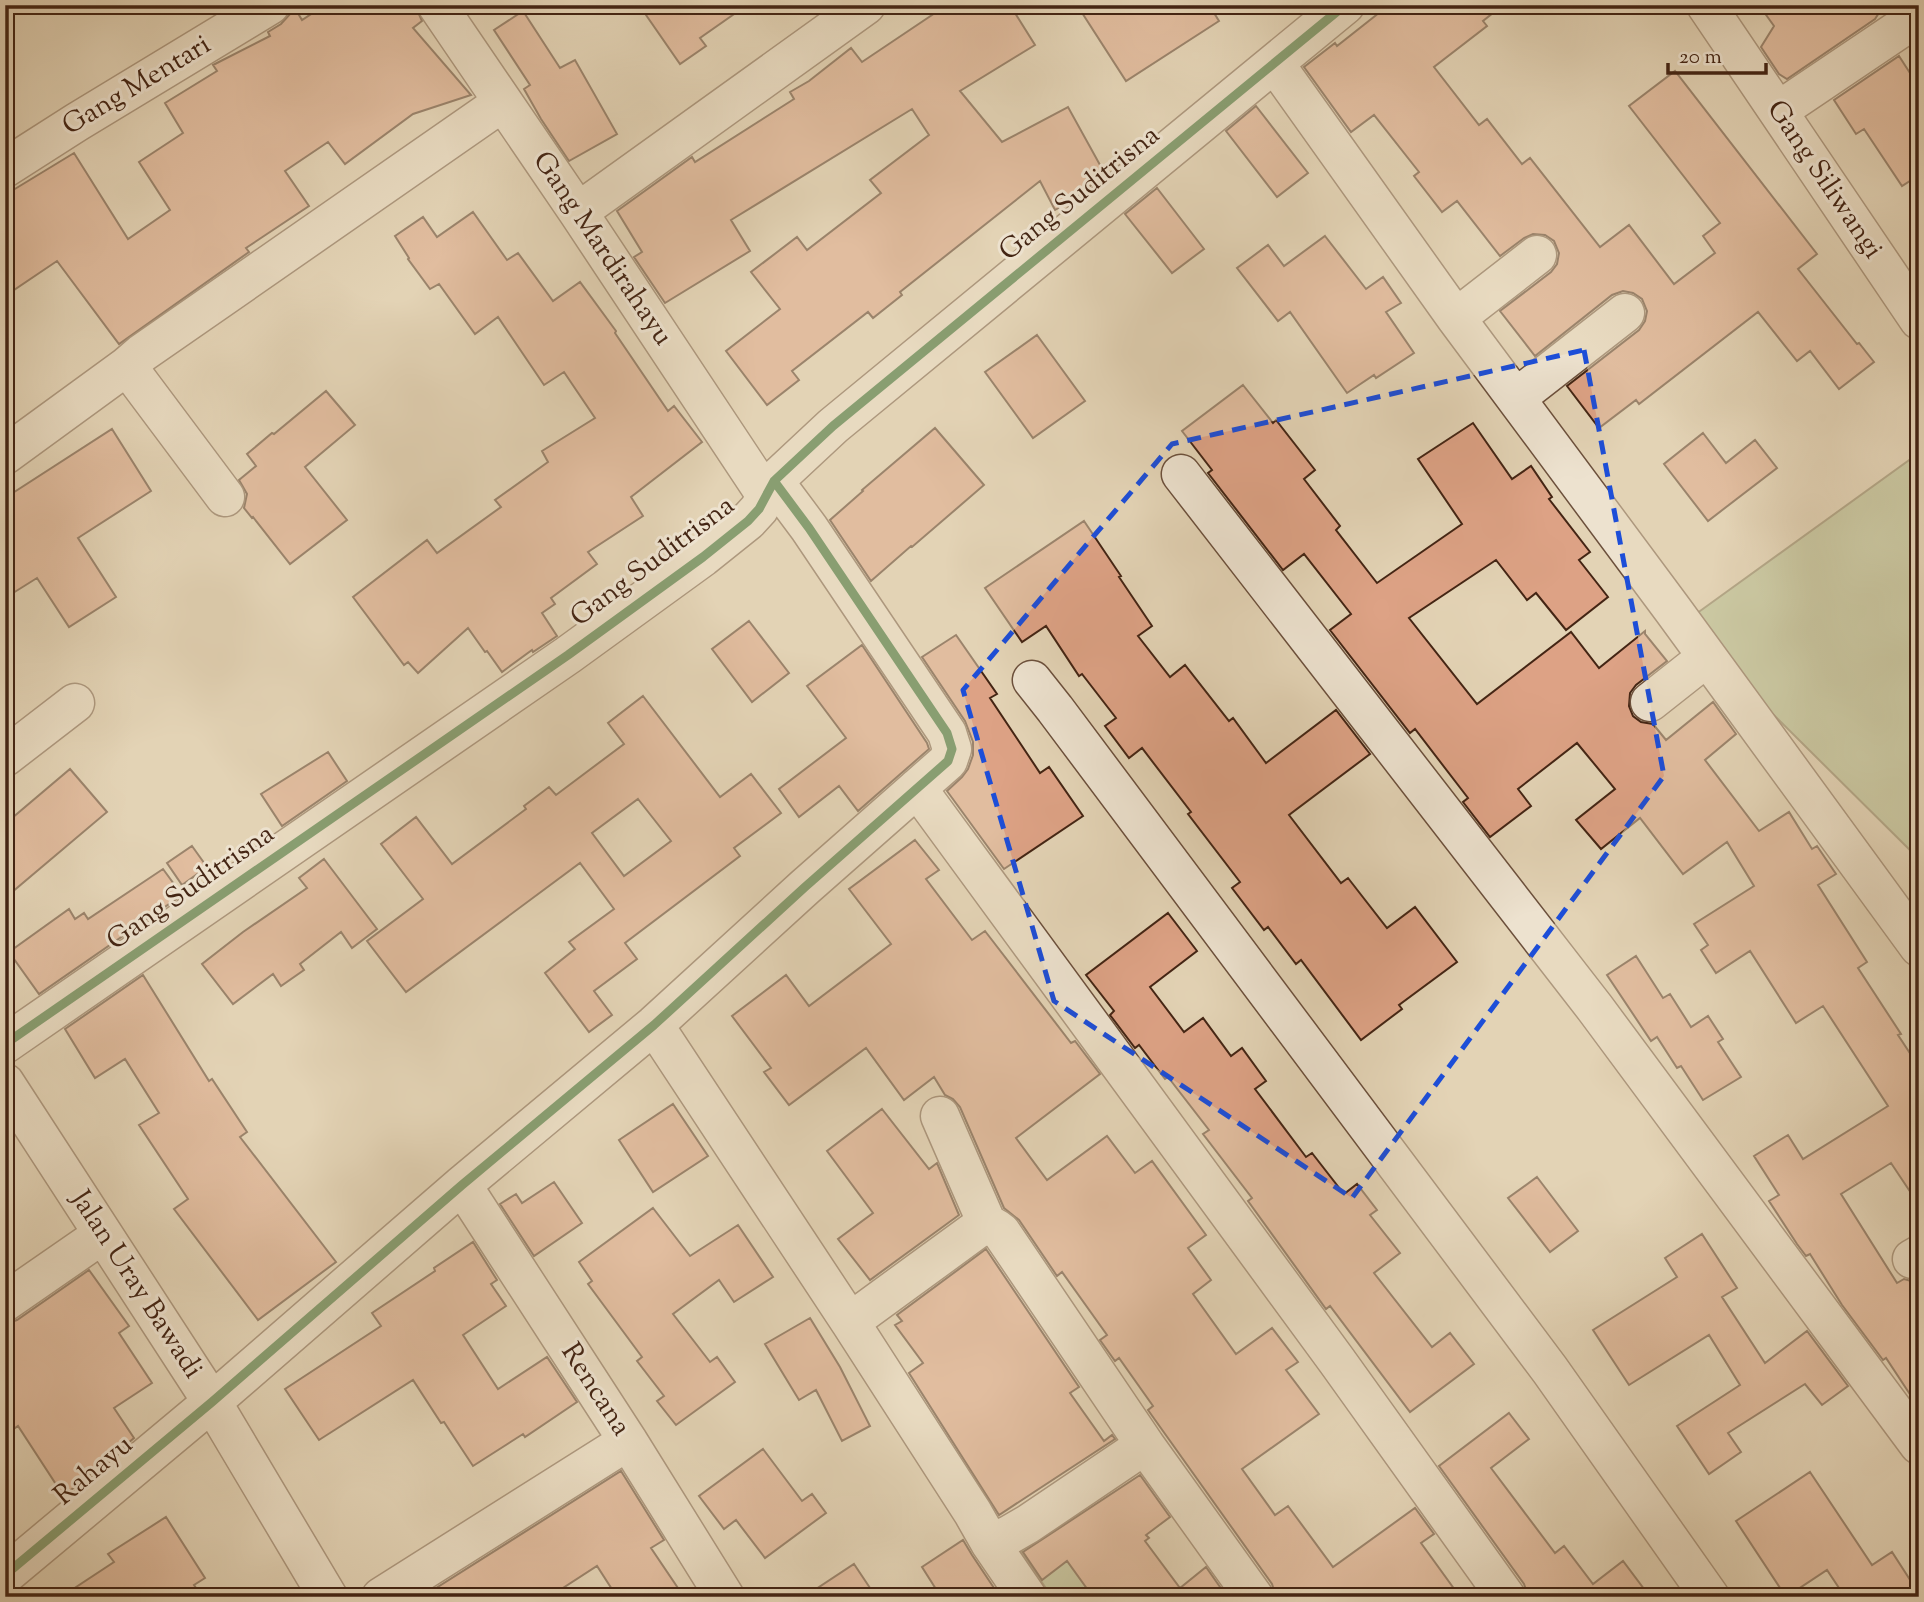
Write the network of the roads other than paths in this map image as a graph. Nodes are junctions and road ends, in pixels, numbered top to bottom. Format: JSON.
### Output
{"nodes":[{"id":1,"x":270,"y":5,"type":"edge"},
{"id":2,"x":437,"y":5,"type":"edge"},
{"id":3,"x":866,"y":5,"type":"edge"},
{"id":4,"x":1345,"y":5,"type":"edge"},
{"id":5,"x":1706,"y":5,"type":"edge"},
{"id":6,"x":1919,"y":16,"type":"edge"},
{"id":7,"x":1275,"y":64,"type":"junction"},
{"id":8,"x":503,"y":102,"type":"junction"},
{"id":9,"x":1778,"y":111,"type":"junction"},
{"id":10,"x":5,"y":168,"type":"edge"},
{"id":11,"x":578,"y":212,"type":"junction"},
{"id":12,"x":1537,"y":255,"type":"dead end"},
{"id":13,"x":1625,"y":313,"type":"dead end"},
{"id":14,"x":1455,"y":318,"type":"junction"},
{"id":15,"x":1919,"y":320,"type":"edge"},
{"id":16,"x":127,"y":366,"type":"junction"},
{"id":17,"x":1516,"y":398,"type":"junction"},
{"id":18,"x":5,"y":455,"type":"edge"},
{"id":19,"x":1181,"y":474,"type":"dead end"},
{"id":20,"x":769,"y":488,"type":"junction"},
{"id":21,"x":225,"y":497,"type":"dead end"},
{"id":22,"x":1707,"y":657,"type":"junction"},
{"id":23,"x":1031,"y":680,"type":"dead end"},
{"id":24,"x":1650,"y":702,"type":"dead end"},
{"id":25,"x":75,"y":704,"type":"dead end"},
{"id":26,"x":5,"y":757,"type":"edge"},
{"id":27,"x":917,"y":788,"type":"junction"},
{"id":28,"x":1919,"y":947,"type":"edge"},
{"id":29,"x":654,"y":1026,"type":"junction"},
{"id":30,"x":5,"y":1044,"type":"edge"},
{"id":31,"x":5,"y":1083,"type":"edge"},
{"id":32,"x":940,"y":1116,"type":"dead end"},
{"id":33,"x":462,"y":1185,"type":"junction"},
{"id":34,"x":988,"y":1226,"type":"junction"},
{"id":35,"x":103,"y":1234,"type":"junction"},
{"id":36,"x":5,"y":1302,"type":"edge"},
{"id":37,"x":850,"y":1322,"type":"junction"},
{"id":38,"x":212,"y":1402,"type":"junction"},
{"id":39,"x":628,"y":1441,"type":"junction"},
{"id":40,"x":1145,"y":1445,"type":"junction"},
{"id":41,"x":1919,"y":1446,"type":"edge"},
{"id":42,"x":990,"y":1543,"type":"junction"},
{"id":43,"x":5,"y":1575,"type":"edge"},
{"id":44,"x":328,"y":1597,"type":"edge"},
{"id":45,"x":381,"y":1597,"type":"edge"},
{"id":46,"x":725,"y":1597,"type":"edge"},
{"id":47,"x":1027,"y":1597,"type":"edge"},
{"id":48,"x":1254,"y":1597,"type":"edge"},
{"id":49,"x":1506,"y":1597,"type":"edge"},
{"id":50,"x":1710,"y":1597,"type":"edge"}],
"edges":[{"from":1,"to":10,"type":"street","name":"Gang Mentari"},
{"from":2,"to":8,"type":"street","name":"Gang Mardirahayu"},
{"from":3,"to":11,"type":"street"},
{"from":4,"to":7,"type":"street","name":"Gang Suditrisna"},
{"from":5,"to":9,"type":"street","name":"Gang Siliwangi"},
{"from":6,"to":9,"type":"street"},
{"from":7,"to":14,"type":"street"},
{"from":7,"to":20,"type":"street","name":"Gang Suditrisna"},
{"from":8,"to":11,"type":"street","name":"Gang Mardirahayu"},
{"from":8,"to":16,"type":"street"},
{"from":9,"to":15,"type":"street","name":"Gang Siliwangi"},
{"from":11,"to":20,"type":"street","name":"Gang Mardirahayu"},
{"from":12,"to":14,"type":"street"},
{"from":13,"to":17,"type":"street"},
{"from":14,"to":17,"type":"street"},
{"from":16,"to":18,"type":"street"},
{"from":16,"to":21,"type":"street"},
{"from":17,"to":22,"type":"street"},
{"from":19,"to":41,"type":"street"},
{"from":20,"to":27,"type":"street","name":"Gang Mardirahayu"},
{"from":20,"to":30,"type":"street","name":"Gang Suditrisna"},
{"from":22,"to":24,"type":"street"},
{"from":22,"to":28,"type":"street"},
{"from":23,"to":50,"type":"street"},
{"from":25,"to":26,"type":"street"},
{"from":27,"to":29,"type":"street","name":"Gang Mardirahayu"},
{"from":27,"to":49,"type":"street"},
{"from":29,"to":33,"type":"street","name":"Rahayu"},
{"from":29,"to":37,"type":"street"},
{"from":31,"to":35,"type":"street","name":"Jalan Uray Bawadi"},
{"from":32,"to":34,"type":"street"},
{"from":33,"to":38,"type":"street","name":"Rahayu"},
{"from":33,"to":39,"type":"street","name":"Rencana"},
{"from":34,"to":37,"type":"street"},
{"from":34,"to":40,"type":"street"},
{"from":35,"to":36,"type":"street"},
{"from":35,"to":38,"type":"street","name":"Jalan Uray Bawadi"},
{"from":37,"to":42,"type":"street"},
{"from":38,"to":43,"type":"street","name":"Rahayu"},
{"from":38,"to":44,"type":"street","name":"Jalan Uray Bawadi"},
{"from":39,"to":45,"type":"street"},
{"from":39,"to":46,"type":"street","name":"Rencana"},
{"from":40,"to":42,"type":"street"},
{"from":40,"to":48,"type":"street"},
{"from":42,"to":47,"type":"street"}]}
